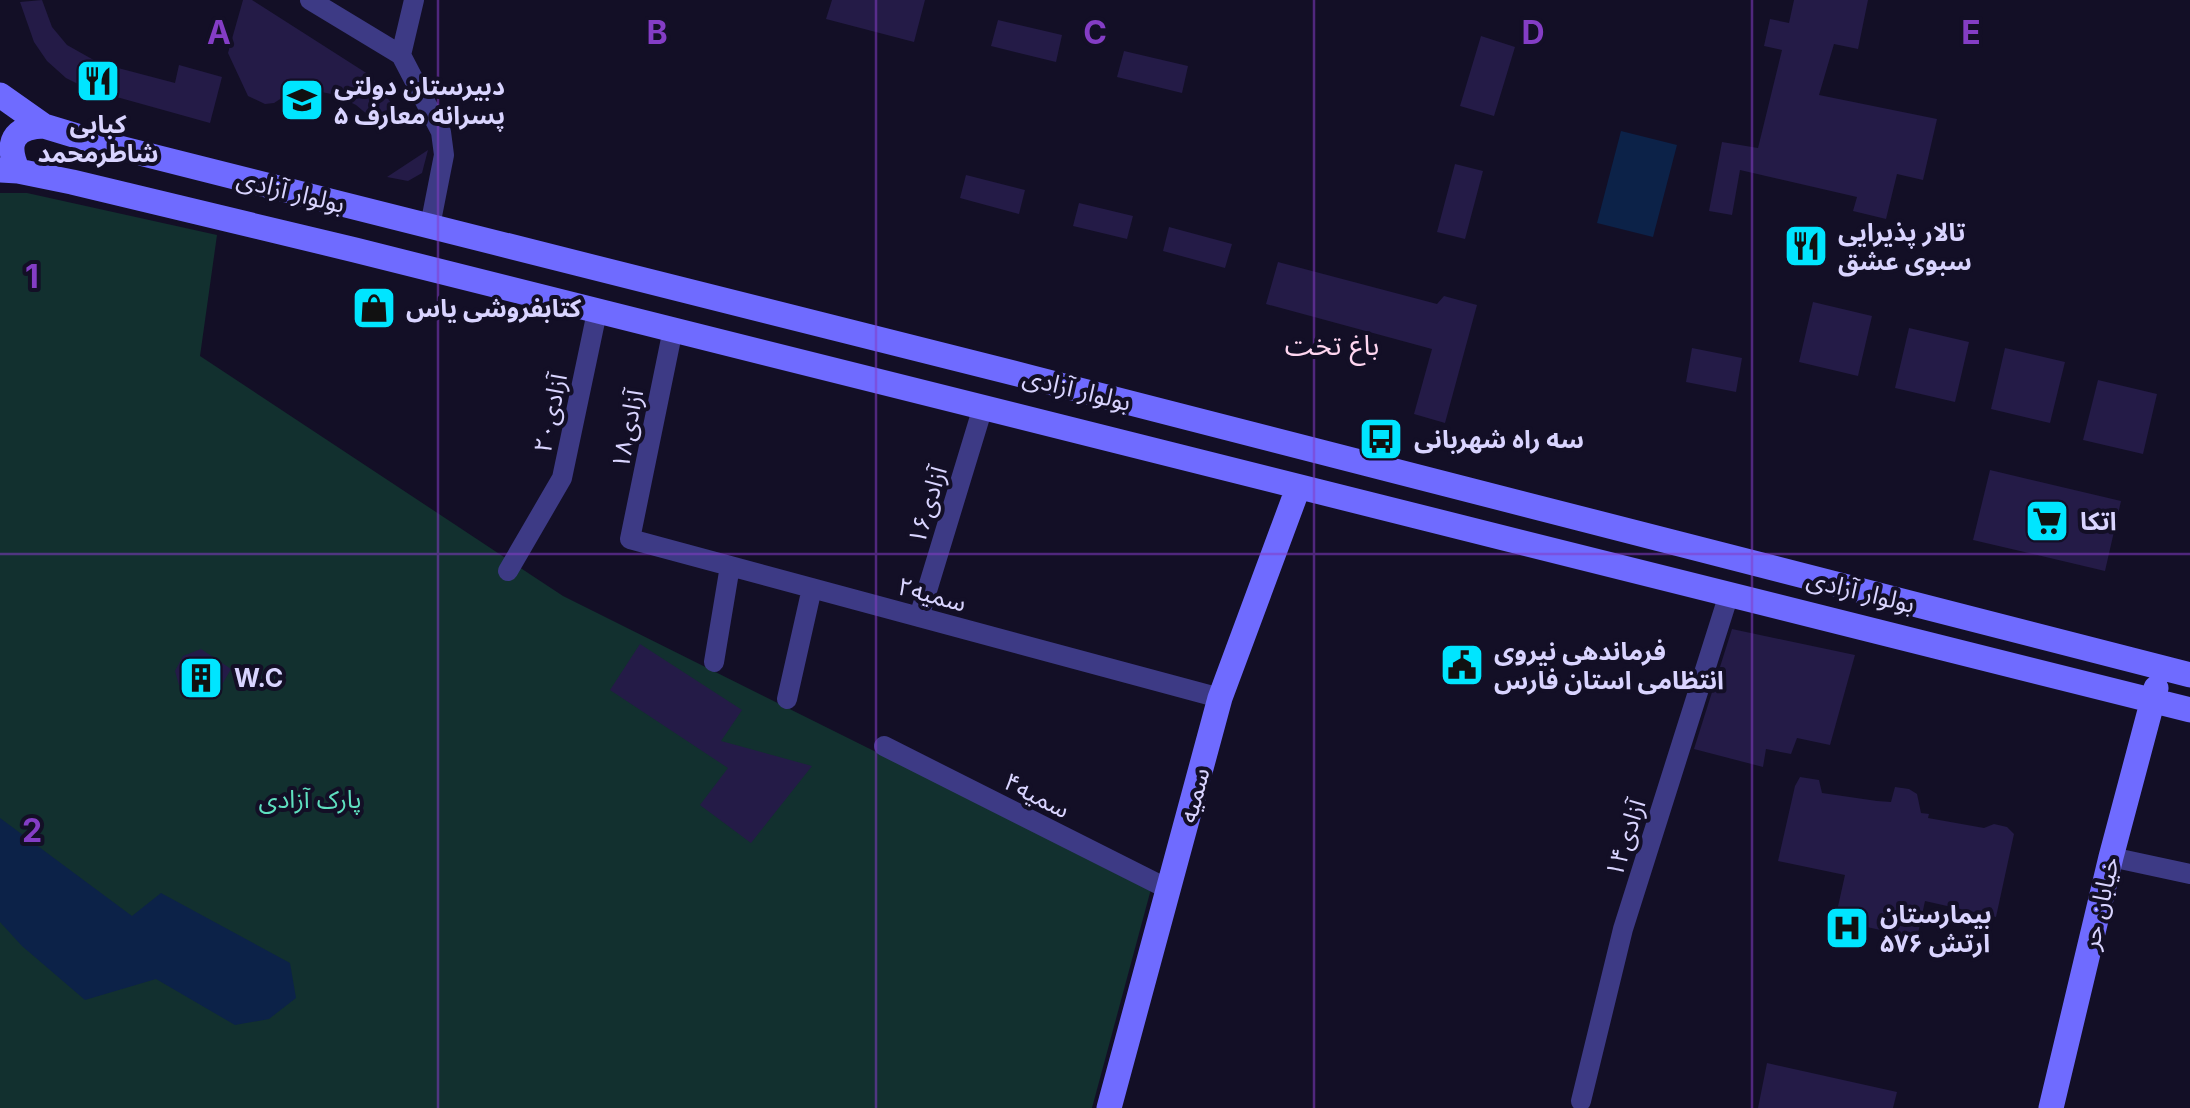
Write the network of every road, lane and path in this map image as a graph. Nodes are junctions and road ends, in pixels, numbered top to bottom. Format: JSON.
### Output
{"nodes":[{"id":1,"x":310,"y":0,"type":"edge"},
{"id":2,"x":414,"y":0,"type":"edge"},
{"id":3,"x":401,"y":56,"type":"junction"},
{"id":4,"x":0,"y":94,"type":"edge"},
{"id":5,"x":44,"y":126,"type":"junction"},
{"id":6,"x":9,"y":170,"type":"edge"},
{"id":7,"x":430,"y":226,"type":"junction"},
{"id":8,"x":597,"y":312,"type":"junction"},
{"id":9,"x":673,"y":329,"type":"junction"},
{"id":10,"x":1033,"y":378,"type":"junction"},
{"id":11,"x":983,"y":407,"type":"junction"},
{"id":12,"x":1021,"y":417,"type":"junction"},
{"id":13,"x":1298,"y":488,"type":"junction"},
{"id":14,"x":630,"y":540,"type":"joint"},
{"id":15,"x":730,"y":566,"type":"junction"},
{"id":16,"x":508,"y":571,"type":"dead end"},
{"id":17,"x":812,"y":588,"type":"junction"},
{"id":18,"x":1729,"y":594,"type":"junction"},
{"id":19,"x":919,"y":617,"type":"junction"},
{"id":20,"x":714,"y":662,"type":"dead end"},
{"id":21,"x":2161,"y":668,"type":"junction"},
{"id":22,"x":2190,"y":675,"type":"edge"},
{"id":23,"x":1220,"y":698,"type":"junction"},
{"id":24,"x":787,"y":699,"type":"dead end"},
{"id":25,"x":2153,"y":700,"type":"junction"},
{"id":26,"x":2190,"y":710,"type":"edge"},
{"id":27,"x":884,"y":746,"type":"dead end"},
{"id":28,"x":2111,"y":857,"type":"junction"},
{"id":29,"x":2190,"y":874,"type":"edge"},
{"id":30,"x":1168,"y":888,"type":"junction"},
{"id":31,"x":1580,"y":1102,"type":"dead end"},
{"id":32,"x":1109,"y":1108,"type":"edge"},
{"id":33,"x":2052,"y":1108,"type":"edge"}],
"edges":[{"from":1,"to":3,"type":"street"},
{"from":2,"to":3,"type":"street"},
{"from":3,"to":7,"type":"street"},
{"from":4,"to":5,"type":"main road","name":"بولوار آزادی"},
{"from":5,"to":6,"type":"main road"},
{"from":5,"to":7,"type":"main road","name":"بولوار آزادی"},
{"from":6,"to":8,"type":"main road","name":"بولوار آزادی"},
{"from":7,"to":10,"type":"main road","name":"بولوار آزادی"},
{"from":8,"to":9,"type":"main road","name":"بولوار آزادی"},
{"from":8,"to":16,"type":"street","name":"آزادی۲۰"},
{"from":9,"to":11,"type":"main road","name":"بولوار آزادی"},
{"from":9,"to":14,"type":"street","name":"آزادی۱۸"},
{"from":10,"to":12,"type":"main road"},
{"from":10,"to":21,"type":"main road","name":"بولوار آزادی"},
{"from":11,"to":12,"type":"main road","name":"بولوار آزادی"},
{"from":11,"to":19,"type":"street","name":"آزادی۱۶"},
{"from":12,"to":13,"type":"main road","name":"بولوار آزادی"},
{"from":13,"to":18,"type":"main road","name":"بولوار آزادی"},
{"from":13,"to":23,"type":"main road","name":"سمیه"},
{"from":14,"to":15,"type":"street","name":"۲سمیه"},
{"from":15,"to":17,"type":"street","name":"۲سمیه"},
{"from":15,"to":20,"type":"street"},
{"from":17,"to":19,"type":"street","name":"۲سمیه"},
{"from":17,"to":24,"type":"street"},
{"from":18,"to":25,"type":"main road","name":"بولوار آزادی"},
{"from":18,"to":31,"type":"street","name":"آزادی۱۴"},
{"from":19,"to":23,"type":"street","name":"۲سمیه"},
{"from":21,"to":22,"type":"main road","name":"بولوار آزادی"},
{"from":21,"to":25,"type":"main road","name":"خیابان حر"},
{"from":23,"to":30,"type":"main road","name":"سمیه"},
{"from":25,"to":26,"type":"main road","name":"بولوار آزادی"},
{"from":25,"to":28,"type":"main road","name":"خیابان حر"},
{"from":27,"to":30,"type":"street","name":"سمیه۴"},
{"from":28,"to":29,"type":"street"},
{"from":28,"to":33,"type":"main road","name":"خیابان حر"},
{"from":30,"to":32,"type":"main road","name":"سمیه"}]}
